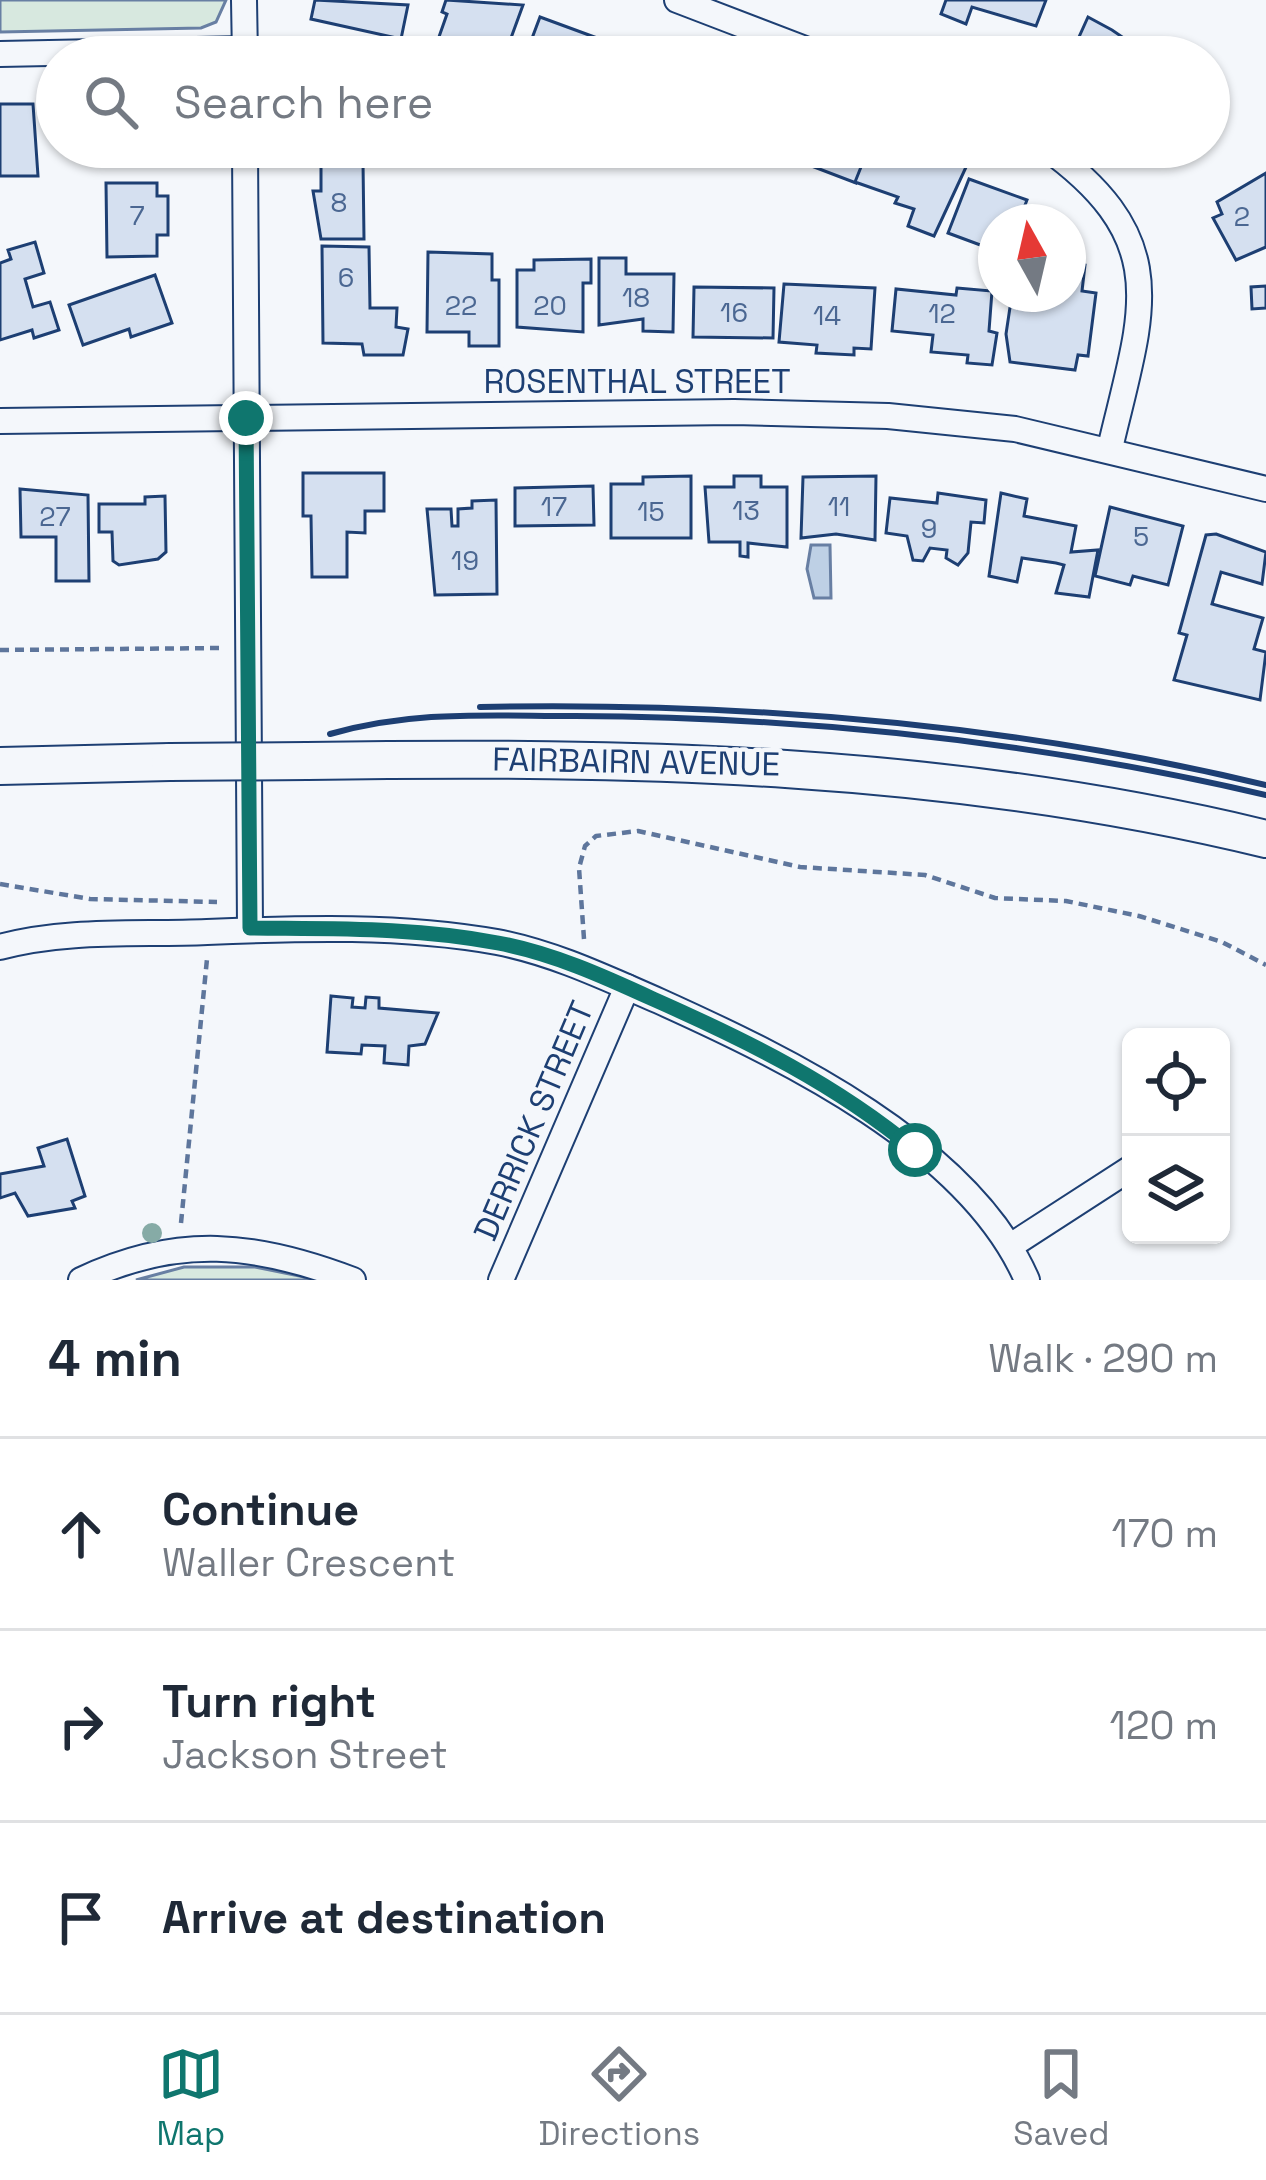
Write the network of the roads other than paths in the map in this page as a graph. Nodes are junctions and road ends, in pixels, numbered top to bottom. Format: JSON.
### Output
{"nodes":[{"id":1,"x":244,"y":0,"type":"edge"},
{"id":2,"x":676,"y":0,"type":"edge"},
{"id":3,"x":244,"y":36,"type":"edge"},
{"id":4,"x":771,"y":36,"type":"edge"},
{"id":5,"x":0,"y":54,"type":"edge"},
{"id":6,"x":36,"y":54,"type":"edge"},
{"id":7,"x":245,"y":168,"type":"edge"},
{"id":8,"x":1075,"y":168,"type":"edge"},
{"id":9,"x":246,"y":418,"type":"junction"},
{"id":10,"x":0,"y":421,"type":"edge"},
{"id":11,"x":1110,"y":448,"type":"junction"},
{"id":12,"x":1266,"y":489,"type":"edge"},
{"id":13,"x":0,"y":766,"type":"edge"},
{"id":14,"x":1266,"y":839,"type":"edge"},
{"id":15,"x":250,"y":928,"type":"junction"},
{"id":16,"x":0,"y":947,"type":"edge"},
{"id":17,"x":627,"y":987,"type":"junction"},
{"id":18,"x":1122,"y":1174,"type":"edge"},
{"id":19,"x":1012,"y":1245,"type":"junction"},
{"id":20,"x":82,"y":1280,"type":"edge"},
{"id":21,"x":353,"y":1280,"type":"edge"},
{"id":22,"x":500,"y":1280,"type":"edge"},
{"id":23,"x":1027,"y":1280,"type":"edge"}],
"edges":[{"from":1,"to":3,"type":"street"},
{"from":2,"to":4,"type":"street"},
{"from":5,"to":6,"type":"street"},
{"from":7,"to":9,"type":"street"},
{"from":8,"to":11,"type":"street"},
{"from":9,"to":10,"type":"street","name":"ROSENTHAL STREET"},
{"from":9,"to":11,"type":"street","name":"ROSENTHAL STREET"},
{"from":9,"to":15,"type":"street"},
{"from":11,"to":12,"type":"street","name":"ROSENTHAL STREET"},
{"from":13,"to":14,"type":"main road","name":"FAIRBAIRN AVENUE","bridge":true},
{"from":15,"to":16,"type":"street"},
{"from":15,"to":17,"type":"street"},
{"from":17,"to":19,"type":"street"},
{"from":17,"to":22,"type":"street","name":"DERRICK STREET"},
{"from":18,"to":19,"type":"street"},
{"from":19,"to":23,"type":"street"},
{"from":20,"to":21,"type":"street"}]}
